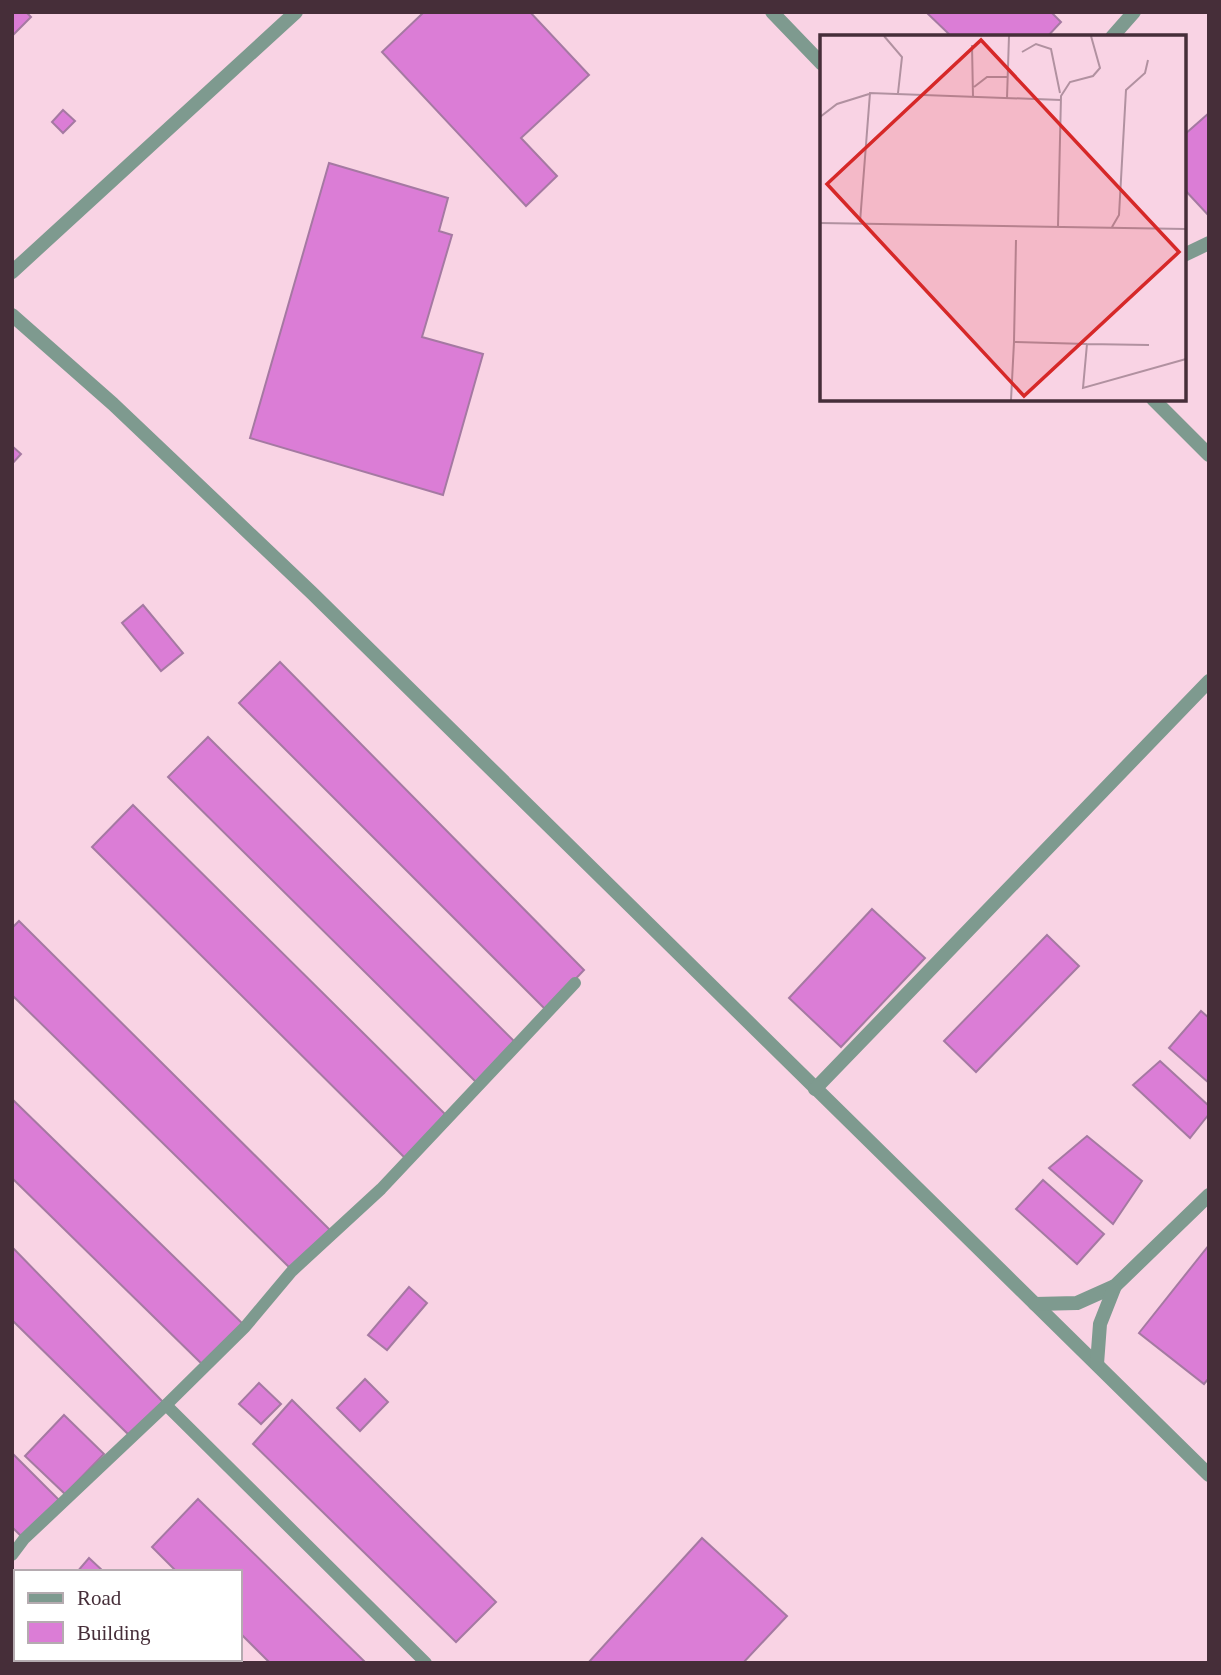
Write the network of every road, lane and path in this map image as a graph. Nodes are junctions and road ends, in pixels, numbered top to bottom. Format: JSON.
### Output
{"nodes":[{"id":1,"x":296,"y":12,"type":"edge"},
{"id":2,"x":772,"y":12,"type":"edge"},
{"id":3,"x":1133,"y":12,"type":"edge"},
{"id":4,"x":1114,"y":35,"type":"edge"},
{"id":5,"x":820,"y":62,"type":"edge"},
{"id":6,"x":1209,"y":243,"type":"edge"},
{"id":7,"x":1186,"y":254,"type":"edge"},
{"id":8,"x":12,"y":272,"type":"edge"},
{"id":9,"x":12,"y":315,"type":"edge"},
{"id":10,"x":1155,"y":401,"type":"edge"},
{"id":11,"x":1209,"y":454,"type":"edge"},
{"id":12,"x":1209,"y":681,"type":"edge"},
{"id":13,"x":575,"y":983,"type":"dead end"},
{"id":14,"x":815,"y":1089,"type":"junction"},
{"id":15,"x":1209,"y":1195,"type":"edge"},
{"id":16,"x":1115,"y":1286,"type":"junction"},
{"id":17,"x":1035,"y":1304,"type":"junction"},
{"id":18,"x":1097,"y":1364,"type":"junction"},
{"id":19,"x":166,"y":1405,"type":"junction"},
{"id":20,"x":1209,"y":1475,"type":"edge"},
{"id":21,"x":12,"y":1555,"type":"edge"},
{"id":22,"x":426,"y":1663,"type":"edge"}],
"edges":[{"from":1,"to":8,"type":"street"},
{"from":2,"to":5,"type":"street"},
{"from":3,"to":4,"type":"street"},
{"from":6,"to":7,"type":"street"},
{"from":9,"to":14,"type":"street"},
{"from":10,"to":11,"type":"street"},
{"from":12,"to":14,"type":"street"},
{"from":13,"to":19,"type":"lane"},
{"from":14,"to":17,"type":"street"},
{"from":15,"to":16,"type":"street"},
{"from":16,"to":17,"type":"street"},
{"from":16,"to":18,"type":"street"},
{"from":17,"to":18,"type":"street"},
{"from":18,"to":20,"type":"street"},
{"from":19,"to":21,"type":"lane"},
{"from":19,"to":22,"type":"lane"}]}
